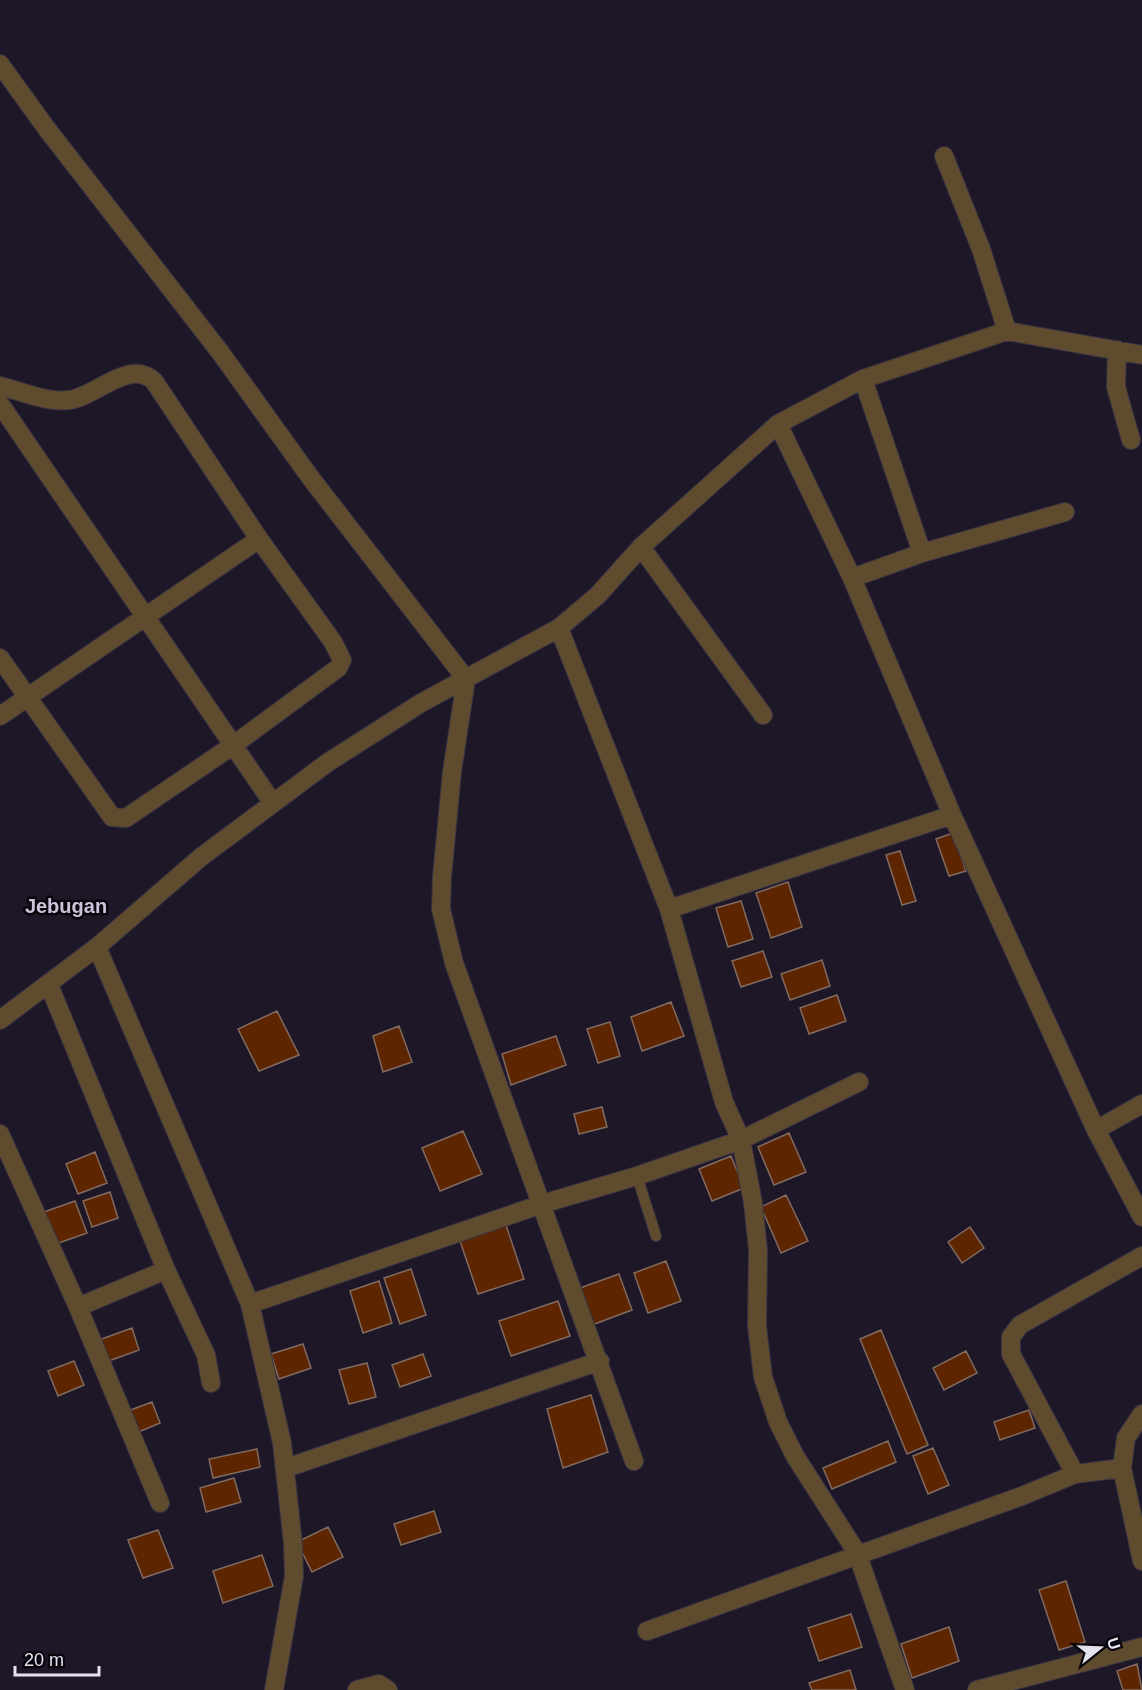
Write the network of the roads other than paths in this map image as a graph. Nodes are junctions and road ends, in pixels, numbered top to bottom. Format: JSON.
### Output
{"nodes":[{"id":1,"x":0,"y":64,"type":"edge"},
{"id":2,"x":944,"y":156,"type":"dead end"},
{"id":3,"x":1007,"y":331,"type":"junction"},
{"id":4,"x":1117,"y":350,"type":"junction"},
{"id":5,"x":1142,"y":355,"type":"edge"},
{"id":6,"x":863,"y":379,"type":"junction"},
{"id":7,"x":0,"y":386,"type":"edge"},
{"id":8,"x":0,"y":404,"type":"edge"},
{"id":9,"x":778,"y":424,"type":"junction"},
{"id":10,"x":1131,"y":440,"type":"dead end"},
{"id":11,"x":1065,"y":512,"type":"dead end"},
{"id":12,"x":259,"y":539,"type":"junction"},
{"id":13,"x":641,"y":546,"type":"junction"},
{"id":14,"x":922,"y":552,"type":"junction"},
{"id":15,"x":852,"y":578,"type":"junction"},
{"id":16,"x":145,"y":618,"type":"junction"},
{"id":17,"x":559,"y":628,"type":"junction"},
{"id":18,"x":0,"y":658,"type":"edge"},
{"id":19,"x":466,"y":678,"type":"junction"},
{"id":20,"x":26,"y":697,"type":"junction"},
{"id":21,"x":763,"y":715,"type":"dead end"},
{"id":22,"x":0,"y":716,"type":"edge"},
{"id":23,"x":232,"y":746,"type":"junction"},
{"id":24,"x":272,"y":802,"type":"junction"},
{"id":25,"x":952,"y":815,"type":"junction"},
{"id":26,"x":669,"y":909,"type":"junction"},
{"id":27,"x":97,"y":947,"type":"junction"},
{"id":28,"x":49,"y":985,"type":"junction"},
{"id":29,"x":0,"y":1020,"type":"edge"},
{"id":30,"x":859,"y":1082,"type":"dead end"},
{"id":31,"x":1142,"y":1104,"type":"edge"},
{"id":32,"x":1096,"y":1130,"type":"junction"},
{"id":33,"x":0,"y":1134,"type":"edge"},
{"id":34,"x":741,"y":1140,"type":"junction"},
{"id":35,"x":637,"y":1176,"type":"junction"},
{"id":36,"x":542,"y":1204,"type":"junction"},
{"id":37,"x":1142,"y":1217,"type":"edge"},
{"id":38,"x":656,"y":1236,"type":"dead end"},
{"id":39,"x":1142,"y":1256,"type":"edge"},
{"id":40,"x":166,"y":1270,"type":"junction"},
{"id":41,"x":250,"y":1304,"type":"junction"},
{"id":42,"x":78,"y":1307,"type":"junction"},
{"id":43,"x":600,"y":1361,"type":"junction"},
{"id":44,"x":211,"y":1383,"type":"dead end"},
{"id":45,"x":1142,"y":1414,"type":"edge"},
{"id":46,"x":634,"y":1461,"type":"dead end"},
{"id":47,"x":286,"y":1467,"type":"junction"},
{"id":48,"x":1122,"y":1468,"type":"junction"},
{"id":49,"x":1075,"y":1474,"type":"junction"},
{"id":50,"x":160,"y":1503,"type":"dead end"},
{"id":51,"x":857,"y":1553,"type":"junction"},
{"id":52,"x":1142,"y":1561,"type":"edge"},
{"id":53,"x":647,"y":1631,"type":"dead end"},
{"id":54,"x":1142,"y":1647,"type":"edge"},
{"id":55,"x":1014,"y":1685,"type":"edge"},
{"id":56,"x":274,"y":1690,"type":"edge"},
{"id":57,"x":357,"y":1690,"type":"edge"},
{"id":58,"x":388,"y":1690,"type":"edge"},
{"id":59,"x":905,"y":1690,"type":"edge"},
{"id":60,"x":977,"y":1690,"type":"edge"}],
"edges":[{"from":1,"to":19,"type":"street"},
{"from":2,"to":3,"type":"street"},
{"from":3,"to":4,"type":"street"},
{"from":3,"to":6,"type":"street"},
{"from":4,"to":5,"type":"street"},
{"from":4,"to":10,"type":"street"},
{"from":6,"to":9,"type":"street"},
{"from":6,"to":14,"type":"street"},
{"from":7,"to":12,"type":"street"},
{"from":8,"to":16,"type":"street"},
{"from":9,"to":13,"type":"street"},
{"from":9,"to":15,"type":"street"},
{"from":11,"to":14,"type":"street"},
{"from":12,"to":16,"type":"street"},
{"from":12,"to":23,"type":"street"},
{"from":13,"to":17,"type":"street"},
{"from":13,"to":21,"type":"street"},
{"from":14,"to":15,"type":"street"},
{"from":15,"to":25,"type":"street"},
{"from":16,"to":20,"type":"street"},
{"from":16,"to":23,"type":"street"},
{"from":17,"to":19,"type":"street"},
{"from":17,"to":26,"type":"street"},
{"from":18,"to":20,"type":"street"},
{"from":19,"to":24,"type":"street"},
{"from":19,"to":36,"type":"street"},
{"from":20,"to":22,"type":"street"},
{"from":20,"to":23,"type":"street"},
{"from":23,"to":24,"type":"street"},
{"from":24,"to":27,"type":"street"},
{"from":25,"to":26,"type":"street"},
{"from":25,"to":32,"type":"street"},
{"from":26,"to":34,"type":"street"},
{"from":27,"to":28,"type":"street"},
{"from":27,"to":41,"type":"street"},
{"from":28,"to":29,"type":"street"},
{"from":28,"to":40,"type":"street"},
{"from":30,"to":34,"type":"street"},
{"from":31,"to":32,"type":"street"},
{"from":32,"to":37,"type":"street"},
{"from":33,"to":42,"type":"street"},
{"from":34,"to":35,"type":"street"},
{"from":34,"to":51,"type":"street"},
{"from":35,"to":36,"type":"street"},
{"from":35,"to":38,"type":"lane"},
{"from":36,"to":41,"type":"street"},
{"from":36,"to":43,"type":"street"},
{"from":39,"to":49,"type":"street"},
{"from":40,"to":42,"type":"street"},
{"from":40,"to":44,"type":"street"},
{"from":41,"to":47,"type":"street"},
{"from":42,"to":50,"type":"street"},
{"from":43,"to":46,"type":"street"},
{"from":43,"to":47,"type":"street"},
{"from":45,"to":48,"type":"street"},
{"from":47,"to":56,"type":"street"},
{"from":48,"to":49,"type":"street"},
{"from":48,"to":52,"type":"street"},
{"from":49,"to":51,"type":"street"},
{"from":51,"to":53,"type":"street"},
{"from":51,"to":59,"type":"street"},
{"from":54,"to":55,"type":"street"},
{"from":55,"to":60,"type":"street"},
{"from":57,"to":58,"type":"street"}]}
